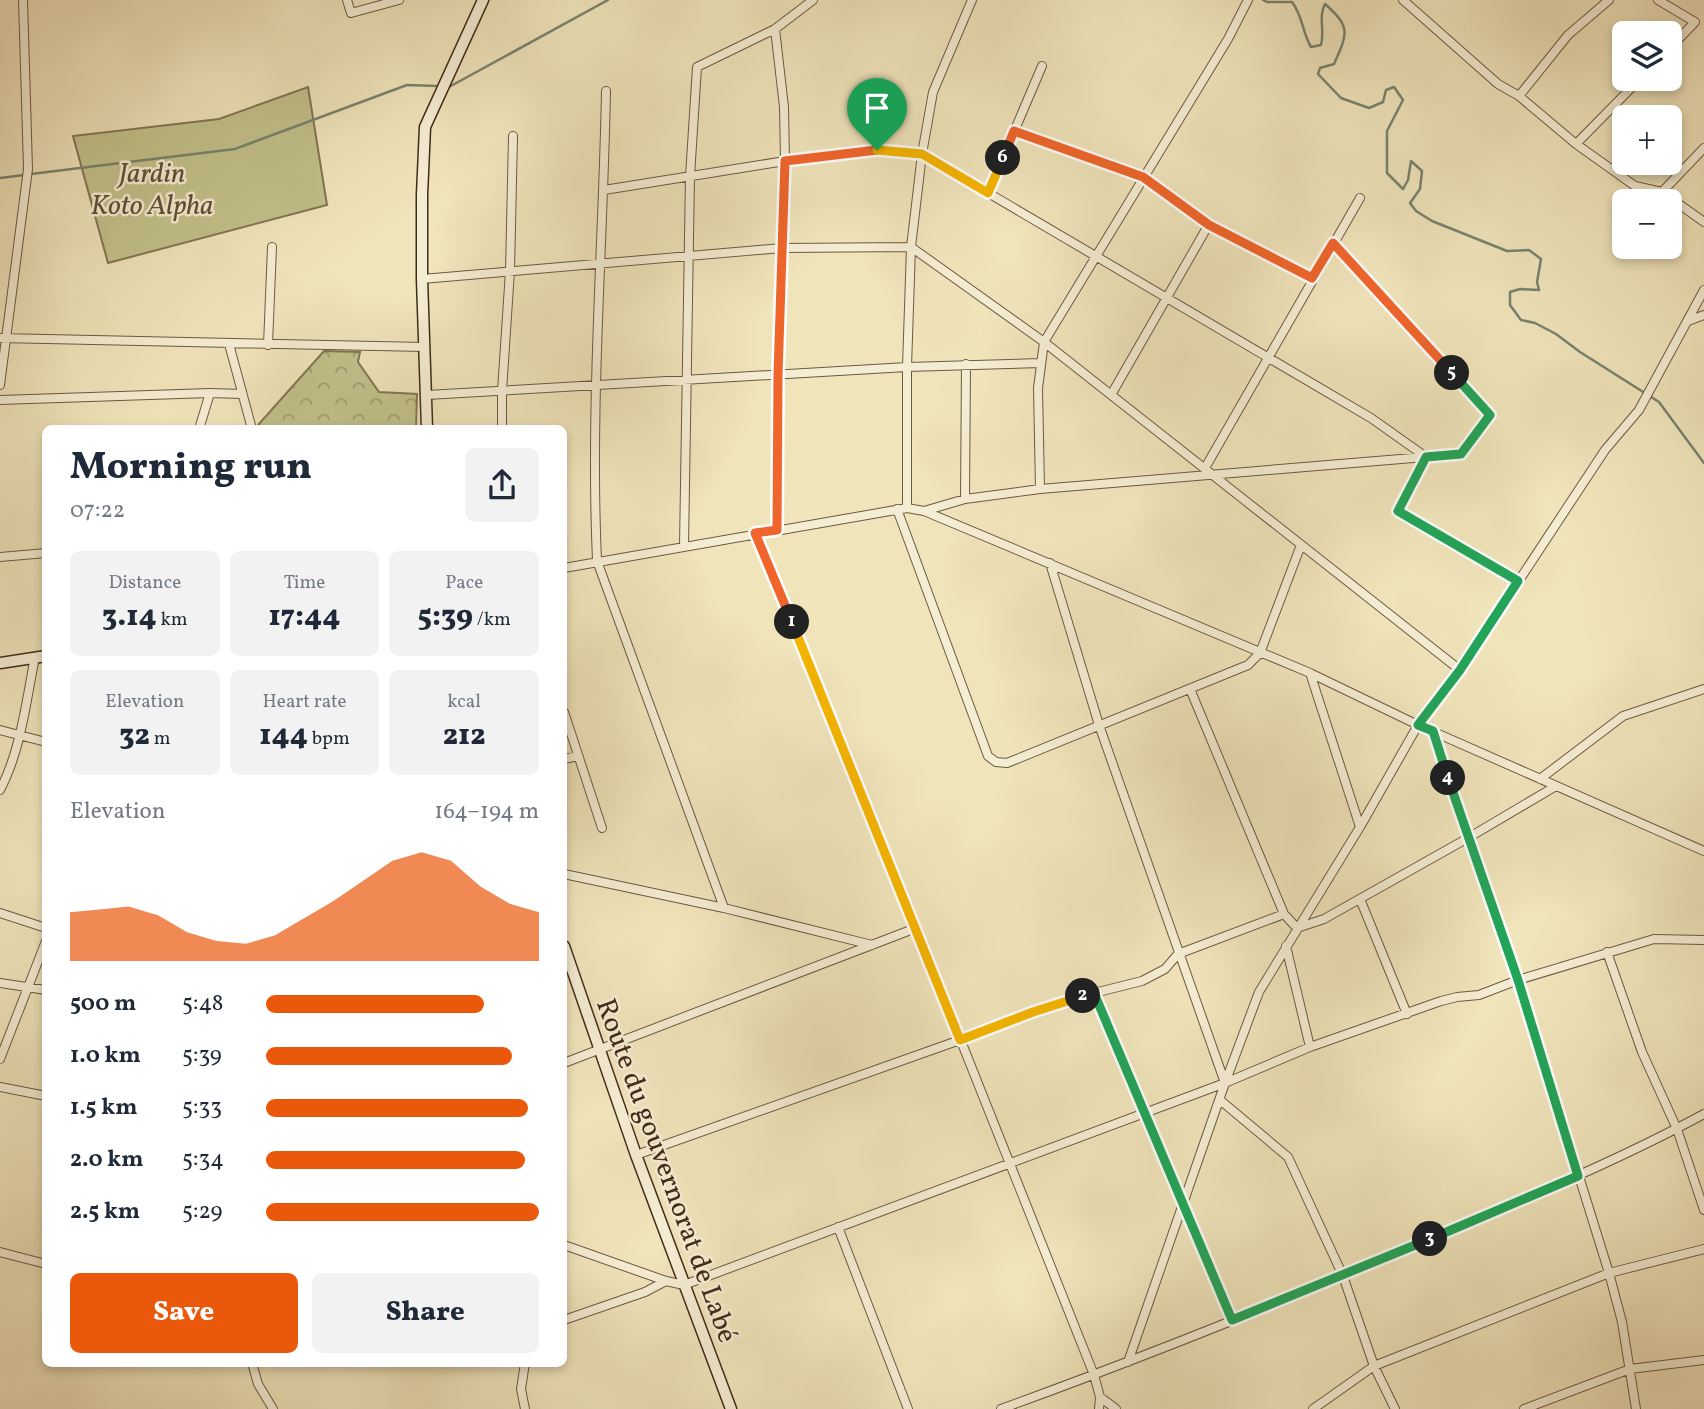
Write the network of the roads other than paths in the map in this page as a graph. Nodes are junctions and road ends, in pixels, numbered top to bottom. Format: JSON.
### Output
{"nodes":[{"id":1,"x":23,"y":0,"type":"edge"},
{"id":2,"x":347,"y":0,"type":"edge"},
{"id":3,"x":399,"y":0,"type":"edge"},
{"id":4,"x":813,"y":0,"type":"edge"},
{"id":5,"x":972,"y":0,"type":"edge"},
{"id":6,"x":1248,"y":0,"type":"edge"},
{"id":7,"x":1403,"y":0,"type":"edge"},
{"id":8,"x":1609,"y":0,"type":"edge"},
{"id":9,"x":1658,"y":0,"type":"edge"},
{"id":10,"x":481,"y":1,"type":"edge"},
{"id":11,"x":775,"y":29,"type":"junction"},
{"id":12,"x":1682,"y":36,"type":"edge"},
{"id":13,"x":1042,"y":66,"type":"dead end"},
{"id":14,"x":1628,"y":91,"type":"edge"},
{"id":15,"x":606,"y":92,"type":"dead end"},
{"id":16,"x":1520,"y":96,"type":"junction"},
{"id":17,"x":1014,"y":131,"type":"junction"},
{"id":18,"x":513,"y":136,"type":"dead end"},
{"id":19,"x":1576,"y":144,"type":"junction"},
{"id":20,"x":1704,"y":148,"type":"edge"},
{"id":21,"x":922,"y":154,"type":"junction"},
{"id":22,"x":785,"y":161,"type":"junction"},
{"id":23,"x":690,"y":177,"type":"junction"},
{"id":24,"x":1143,"y":177,"type":"junction"},
{"id":25,"x":1648,"y":189,"type":"edge"},
{"id":26,"x":1665,"y":189,"type":"edge"},
{"id":27,"x":604,"y":190,"type":"junction"},
{"id":28,"x":988,"y":193,"type":"junction"},
{"id":29,"x":1360,"y":198,"type":"dead end"},
{"id":30,"x":1682,"y":206,"type":"edge"},
{"id":31,"x":1704,"y":222,"type":"edge"},
{"id":32,"x":1209,"y":225,"type":"junction"},
{"id":33,"x":1333,"y":243,"type":"junction"},
{"id":34,"x":272,"y":247,"type":"dead end"},
{"id":35,"x":911,"y":247,"type":"junction"},
{"id":36,"x":782,"y":248,"type":"junction"},
{"id":37,"x":689,"y":256,"type":"junction"},
{"id":38,"x":1096,"y":257,"type":"junction"},
{"id":39,"x":601,"y":263,"type":"junction"},
{"id":40,"x":510,"y":271,"type":"junction"},
{"id":41,"x":1312,"y":278,"type":"junction"},
{"id":42,"x":422,"y":279,"type":"junction"},
{"id":43,"x":1704,"y":290,"type":"edge"},
{"id":44,"x":1167,"y":298,"type":"junction"},
{"id":45,"x":1704,"y":315,"type":"edge"},
{"id":46,"x":1688,"y":321,"type":"junction"},
{"id":47,"x":3,"y":338,"type":"edge"},
{"id":48,"x":1044,"y":342,"type":"junction"},
{"id":49,"x":229,"y":344,"type":"junction"},
{"id":50,"x":268,"y":345,"type":"junction"},
{"id":51,"x":425,"y":347,"type":"junction"},
{"id":52,"x":1270,"y":358,"type":"junction"},
{"id":53,"x":1040,"y":363,"type":"junction"},
{"id":54,"x":966,"y":364,"type":"junction"},
{"id":55,"x":907,"y":367,"type":"junction"},
{"id":56,"x":778,"y":375,"type":"junction"},
{"id":57,"x":687,"y":381,"type":"junction"},
{"id":58,"x":0,"y":385,"type":"edge"},
{"id":59,"x":596,"y":385,"type":"junction"},
{"id":60,"x":502,"y":391,"type":"junction"},
{"id":61,"x":210,"y":393,"type":"junction"},
{"id":62,"x":242,"y":394,"type":"junction"},
{"id":63,"x":1111,"y":395,"type":"junction"},
{"id":64,"x":427,"y":396,"type":"junction"},
{"id":65,"x":0,"y":400,"type":"edge"},
{"id":66,"x":200,"y":425,"type":"edge"},
{"id":67,"x":250,"y":425,"type":"edge"},
{"id":68,"x":427,"y":425,"type":"edge"},
{"id":69,"x":502,"y":425,"type":"edge"},
{"id":70,"x":1426,"y":457,"type":"junction"},
{"id":71,"x":1207,"y":471,"type":"junction"},
{"id":72,"x":1040,"y":489,"type":"junction"},
{"id":73,"x":965,"y":499,"type":"junction"},
{"id":74,"x":906,"y":508,"type":"junction"},
{"id":75,"x":897,"y":509,"type":"junction"},
{"id":76,"x":924,"y":511,"type":"junction"},
{"id":77,"x":777,"y":530,"type":"junction"},
{"id":78,"x":755,"y":533,"type":"junction"},
{"id":79,"x":1301,"y":545,"type":"junction"},
{"id":80,"x":684,"y":546,"type":"junction"},
{"id":81,"x":42,"y":553,"type":"edge"},
{"id":82,"x":0,"y":557,"type":"edge"},
{"id":83,"x":597,"y":561,"type":"junction"},
{"id":84,"x":1050,"y":563,"type":"junction"},
{"id":85,"x":567,"y":567,"type":"edge"},
{"id":86,"x":1518,"y":581,"type":"junction"},
{"id":87,"x":1260,"y":653,"type":"junction"},
{"id":88,"x":40,"y":657,"type":"edge"},
{"id":89,"x":0,"y":663,"type":"edge"},
{"id":90,"x":1460,"y":670,"type":"junction"},
{"id":91,"x":1310,"y":673,"type":"junction"},
{"id":92,"x":1190,"y":689,"type":"junction"},
{"id":93,"x":1704,"y":689,"type":"edge"},
{"id":94,"x":567,"y":721,"type":"edge"},
{"id":95,"x":1100,"y":725,"type":"junction"},
{"id":96,"x":1418,"y":725,"type":"junction"},
{"id":97,"x":0,"y":730,"type":"edge"},
{"id":98,"x":1433,"y":731,"type":"junction"},
{"id":99,"x":20,"y":736,"type":"junction"},
{"id":100,"x":42,"y":741,"type":"edge"},
{"id":101,"x":578,"y":756,"type":"junction"},
{"id":102,"x":567,"y":758,"type":"edge"},
{"id":103,"x":1540,"y":779,"type":"junction"},
{"id":104,"x":1556,"y":786,"type":"junction"},
{"id":105,"x":0,"y":790,"type":"edge"},
{"id":106,"x":1360,"y":827,"type":"junction"},
{"id":107,"x":602,"y":828,"type":"dead end"},
{"id":108,"x":1468,"y":838,"type":"junction"},
{"id":109,"x":1704,"y":851,"type":"edge"},
{"id":110,"x":567,"y":875,"type":"edge"},
{"id":111,"x":1360,"y":898,"type":"junction"},
{"id":112,"x":724,"y":908,"type":"junction"},
{"id":113,"x":0,"y":913,"type":"edge"},
{"id":114,"x":1284,"y":914,"type":"junction"},
{"id":115,"x":42,"y":927,"type":"edge"},
{"id":116,"x":916,"y":928,"type":"junction"},
{"id":117,"x":1297,"y":928,"type":"junction"},
{"id":118,"x":1704,"y":940,"type":"edge"},
{"id":119,"x":872,"y":945,"type":"junction"},
{"id":120,"x":1286,"y":946,"type":"junction"},
{"id":121,"x":42,"y":952,"type":"edge"},
{"id":122,"x":1607,"y":952,"type":"junction"},
{"id":123,"x":1178,"y":954,"type":"junction"},
{"id":124,"x":567,"y":955,"type":"edge"},
{"id":125,"x":1518,"y":980,"type":"junction"},
{"id":126,"x":0,"y":982,"type":"edge"},
{"id":127,"x":29,"y":987,"type":"junction"},
{"id":128,"x":42,"y":989,"type":"edge"},
{"id":129,"x":1094,"y":993,"type":"junction"},
{"id":130,"x":1407,"y":1014,"type":"junction"},
{"id":131,"x":960,"y":1040,"type":"junction"},
{"id":132,"x":1310,"y":1047,"type":"junction"},
{"id":133,"x":600,"y":1049,"type":"junction"},
{"id":134,"x":0,"y":1059,"type":"edge"},
{"id":135,"x":567,"y":1062,"type":"edge"},
{"id":136,"x":1225,"y":1083,"type":"junction"},
{"id":137,"x":0,"y":1087,"type":"edge"},
{"id":138,"x":42,"y":1095,"type":"edge"},
{"id":139,"x":1220,"y":1100,"type":"junction"},
{"id":140,"x":1146,"y":1112,"type":"junction"},
{"id":141,"x":1704,"y":1114,"type":"edge"},
{"id":142,"x":1677,"y":1129,"type":"junction"},
{"id":143,"x":636,"y":1155,"type":"junction"},
{"id":144,"x":1010,"y":1163,"type":"junction"},
{"id":145,"x":1578,"y":1176,"type":"junction"},
{"id":146,"x":1184,"y":1203,"type":"junction"},
{"id":147,"x":1704,"y":1210,"type":"edge"},
{"id":148,"x":838,"y":1227,"type":"junction"},
{"id":149,"x":567,"y":1246,"type":"edge"},
{"id":150,"x":1704,"y":1249,"type":"edge"},
{"id":151,"x":0,"y":1252,"type":"edge"},
{"id":152,"x":42,"y":1263,"type":"edge"},
{"id":153,"x":1609,"y":1273,"type":"junction"},
{"id":154,"x":1343,"y":1276,"type":"junction"},
{"id":155,"x":666,"y":1281,"type":"junction"},
{"id":156,"x":684,"y":1285,"type":"junction"},
{"id":157,"x":567,"y":1320,"type":"edge"},
{"id":158,"x":1232,"y":1320,"type":"junction"},
{"id":159,"x":1704,"y":1360,"type":"edge"},
{"id":160,"x":1128,"y":1362,"type":"junction"},
{"id":161,"x":1374,"y":1366,"type":"junction"},
{"id":162,"x":253,"y":1367,"type":"edge"},
{"id":163,"x":524,"y":1367,"type":"edge"},
{"id":164,"x":1630,"y":1368,"type":"junction"},
{"id":165,"x":1094,"y":1375,"type":"junction"},
{"id":166,"x":1100,"y":1397,"type":"junction"},
{"id":167,"x":273,"y":1409,"type":"edge"},
{"id":168,"x":525,"y":1409,"type":"edge"},
{"id":169,"x":731,"y":1409,"type":"edge"},
{"id":170,"x":908,"y":1409,"type":"edge"},
{"id":171,"x":1001,"y":1409,"type":"edge"},
{"id":172,"x":1099,"y":1409,"type":"edge"},
{"id":173,"x":1116,"y":1409,"type":"edge"},
{"id":174,"x":1313,"y":1409,"type":"edge"},
{"id":175,"x":1395,"y":1409,"type":"edge"},
{"id":176,"x":1524,"y":1409,"type":"edge"},
{"id":177,"x":1636,"y":1409,"type":"edge"}],
"edges":[{"from":1,"to":47,"type":"street"},
{"from":2,"to":3,"type":"street"},
{"from":4,"to":11,"type":"street"},
{"from":5,"to":21,"type":"street"},
{"from":6,"to":24,"type":"street"},
{"from":7,"to":16,"type":"street"},
{"from":8,"to":16,"type":"street"},
{"from":9,"to":12,"type":"street"},
{"from":10,"to":42,"type":"street"},
{"from":11,"to":22,"type":"street"},
{"from":11,"to":23,"type":"street"},
{"from":13,"to":17,"type":"street"},
{"from":14,"to":19,"type":"street"},
{"from":15,"to":27,"type":"street"},
{"from":16,"to":19,"type":"street"},
{"from":17,"to":24,"type":"street"},
{"from":17,"to":28,"type":"street"},
{"from":18,"to":40,"type":"street"},
{"from":19,"to":25,"type":"street"},
{"from":20,"to":26,"type":"street"},
{"from":21,"to":22,"type":"street"},
{"from":21,"to":28,"type":"street"},
{"from":21,"to":35,"type":"street"},
{"from":22,"to":23,"type":"street"},
{"from":22,"to":36,"type":"street"},
{"from":23,"to":27,"type":"street"},
{"from":23,"to":37,"type":"street"},
{"from":24,"to":32,"type":"street"},
{"from":24,"to":38,"type":"street"},
{"from":27,"to":39,"type":"street"},
{"from":28,"to":38,"type":"street"},
{"from":29,"to":33,"type":"street"},
{"from":30,"to":31,"type":"street"},
{"from":32,"to":41,"type":"street"},
{"from":32,"to":44,"type":"street"},
{"from":33,"to":41,"type":"street"},
{"from":33,"to":70,"type":"street"},
{"from":34,"to":50,"type":"street"},
{"from":35,"to":36,"type":"street"},
{"from":35,"to":48,"type":"street"},
{"from":35,"to":55,"type":"street"},
{"from":36,"to":37,"type":"street"},
{"from":36,"to":56,"type":"street"},
{"from":37,"to":39,"type":"street"},
{"from":37,"to":57,"type":"street"},
{"from":38,"to":44,"type":"street"},
{"from":38,"to":48,"type":"street"},
{"from":39,"to":40,"type":"street"},
{"from":39,"to":59,"type":"street"},
{"from":40,"to":42,"type":"street"},
{"from":40,"to":60,"type":"street"},
{"from":41,"to":52,"type":"street"},
{"from":42,"to":51,"type":"street"},
{"from":43,"to":46,"type":"street"},
{"from":44,"to":52,"type":"street"},
{"from":44,"to":63,"type":"street"},
{"from":45,"to":46,"type":"street"},
{"from":46,"to":86,"type":"street"},
{"from":47,"to":49,"type":"street"},
{"from":47,"to":58,"type":"street"},
{"from":48,"to":53,"type":"street"},
{"from":48,"to":63,"type":"street"},
{"from":49,"to":50,"type":"street"},
{"from":49,"to":62,"type":"street"},
{"from":50,"to":51,"type":"street"},
{"from":51,"to":64,"type":"street"},
{"from":52,"to":70,"type":"street"},
{"from":52,"to":71,"type":"street"},
{"from":53,"to":54,"type":"street"},
{"from":53,"to":72,"type":"street"},
{"from":54,"to":55,"type":"street"},
{"from":54,"to":73,"type":"street"},
{"from":55,"to":56,"type":"street"},
{"from":55,"to":74,"type":"street"},
{"from":56,"to":57,"type":"street"},
{"from":56,"to":77,"type":"street"},
{"from":57,"to":59,"type":"street"},
{"from":57,"to":80,"type":"street"},
{"from":59,"to":60,"type":"street"},
{"from":59,"to":83,"type":"street"},
{"from":60,"to":64,"type":"street"},
{"from":60,"to":69,"type":"street"},
{"from":61,"to":62,"type":"street"},
{"from":61,"to":65,"type":"street"},
{"from":61,"to":66,"type":"street"},
{"from":62,"to":67,"type":"street"},
{"from":63,"to":71,"type":"street"},
{"from":64,"to":68,"type":"street"},
{"from":70,"to":71,"type":"street"},
{"from":70,"to":86,"type":"street"},
{"from":71,"to":72,"type":"street"},
{"from":71,"to":79,"type":"street"},
{"from":72,"to":73,"type":"street"},
{"from":73,"to":76,"type":"street"},
{"from":74,"to":75,"type":"street"},
{"from":74,"to":76,"type":"street"},
{"from":75,"to":77,"type":"street"},
{"from":75,"to":95,"type":"street"},
{"from":76,"to":84,"type":"street"},
{"from":77,"to":78,"type":"street"},
{"from":78,"to":80,"type":"street"},
{"from":78,"to":116,"type":"street"},
{"from":79,"to":87,"type":"street"},
{"from":79,"to":90,"type":"street"},
{"from":80,"to":83,"type":"street"},
{"from":81,"to":82,"type":"street"},
{"from":83,"to":85,"type":"street"},
{"from":83,"to":112,"type":"street"},
{"from":84,"to":87,"type":"street"},
{"from":84,"to":95,"type":"street"},
{"from":86,"to":90,"type":"street"},
{"from":87,"to":91,"type":"street"},
{"from":87,"to":92,"type":"street"},
{"from":88,"to":89,"type":"street"},
{"from":88,"to":99,"type":"street"},
{"from":90,"to":96,"type":"street"},
{"from":91,"to":96,"type":"street"},
{"from":91,"to":106,"type":"street"},
{"from":92,"to":95,"type":"street"},
{"from":92,"to":114,"type":"street"},
{"from":93,"to":103,"type":"street"},
{"from":94,"to":101,"type":"street"},
{"from":95,"to":123,"type":"street"},
{"from":96,"to":98,"type":"street"},
{"from":96,"to":106,"type":"street"},
{"from":97,"to":99,"type":"street"},
{"from":98,"to":103,"type":"street"},
{"from":98,"to":108,"type":"street"},
{"from":99,"to":100,"type":"street"},
{"from":99,"to":105,"type":"street"},
{"from":101,"to":102,"type":"street"},
{"from":101,"to":107,"type":"street"},
{"from":103,"to":104,"type":"street"},
{"from":104,"to":108,"type":"street"},
{"from":104,"to":109,"type":"street"},
{"from":106,"to":117,"type":"street"},
{"from":108,"to":111,"type":"street"},
{"from":108,"to":125,"type":"street"},
{"from":110,"to":112,"type":"street"},
{"from":111,"to":117,"type":"street"},
{"from":111,"to":130,"type":"street"},
{"from":112,"to":119,"type":"street"},
{"from":113,"to":115,"type":"street"},
{"from":114,"to":117,"type":"street"},
{"from":114,"to":123,"type":"street"},
{"from":116,"to":119,"type":"street"},
{"from":116,"to":131,"type":"street"},
{"from":117,"to":120,"type":"street"},
{"from":118,"to":122,"type":"street"},
{"from":119,"to":133,"type":"street"},
{"from":120,"to":132,"type":"street"},
{"from":120,"to":136,"type":"street"},
{"from":121,"to":127,"type":"street"},
{"from":122,"to":125,"type":"street"},
{"from":122,"to":142,"type":"street"},
{"from":123,"to":129,"type":"street"},
{"from":123,"to":136,"type":"street"},
{"from":124,"to":133,"type":"street","name":"Route du gouvernorat de Labé"},
{"from":125,"to":130,"type":"street"},
{"from":125,"to":145,"type":"street"},
{"from":126,"to":127,"type":"street"},
{"from":127,"to":128,"type":"street"},
{"from":127,"to":134,"type":"street"},
{"from":129,"to":131,"type":"street"},
{"from":129,"to":140,"type":"street"},
{"from":130,"to":132,"type":"street"},
{"from":131,"to":143,"type":"street"},
{"from":131,"to":144,"type":"street"},
{"from":132,"to":136,"type":"street"},
{"from":133,"to":135,"type":"street"},
{"from":133,"to":143,"type":"street","name":"Route du gouvernorat de Labé"},
{"from":136,"to":139,"type":"street"},
{"from":136,"to":140,"type":"street"},
{"from":137,"to":138,"type":"street"},
{"from":139,"to":146,"type":"street"},
{"from":139,"to":154,"type":"street"},
{"from":140,"to":144,"type":"street"},
{"from":140,"to":146,"type":"street"},
{"from":141,"to":142,"type":"street"},
{"from":142,"to":145,"type":"street"},
{"from":142,"to":147,"type":"street"},
{"from":143,"to":156,"type":"street","name":"Route du gouvernorat de Labé"},
{"from":144,"to":148,"type":"street"},
{"from":144,"to":165,"type":"street"},
{"from":145,"to":153,"type":"street"},
{"from":145,"to":154,"type":"street"},
{"from":146,"to":158,"type":"street"},
{"from":146,"to":160,"type":"street"},
{"from":148,"to":156,"type":"street"},
{"from":148,"to":170,"type":"street"},
{"from":149,"to":155,"type":"street"},
{"from":150,"to":153,"type":"street"},
{"from":151,"to":152,"type":"street"},
{"from":153,"to":161,"type":"street"},
{"from":153,"to":164,"type":"street"},
{"from":154,"to":158,"type":"street"},
{"from":154,"to":161,"type":"street"},
{"from":155,"to":156,"type":"street"},
{"from":155,"to":157,"type":"street"},
{"from":156,"to":169,"type":"street","name":"Route du gouvernorat de Labé"},
{"from":158,"to":160,"type":"street"},
{"from":159,"to":164,"type":"street"},
{"from":160,"to":165,"type":"street"},
{"from":161,"to":174,"type":"street"},
{"from":161,"to":175,"type":"street"},
{"from":162,"to":167,"type":"street"},
{"from":163,"to":168,"type":"street"},
{"from":164,"to":176,"type":"street"},
{"from":164,"to":177,"type":"street"},
{"from":165,"to":166,"type":"street"},
{"from":165,"to":171,"type":"street"},
{"from":166,"to":172,"type":"street"},
{"from":166,"to":173,"type":"street"}]}
